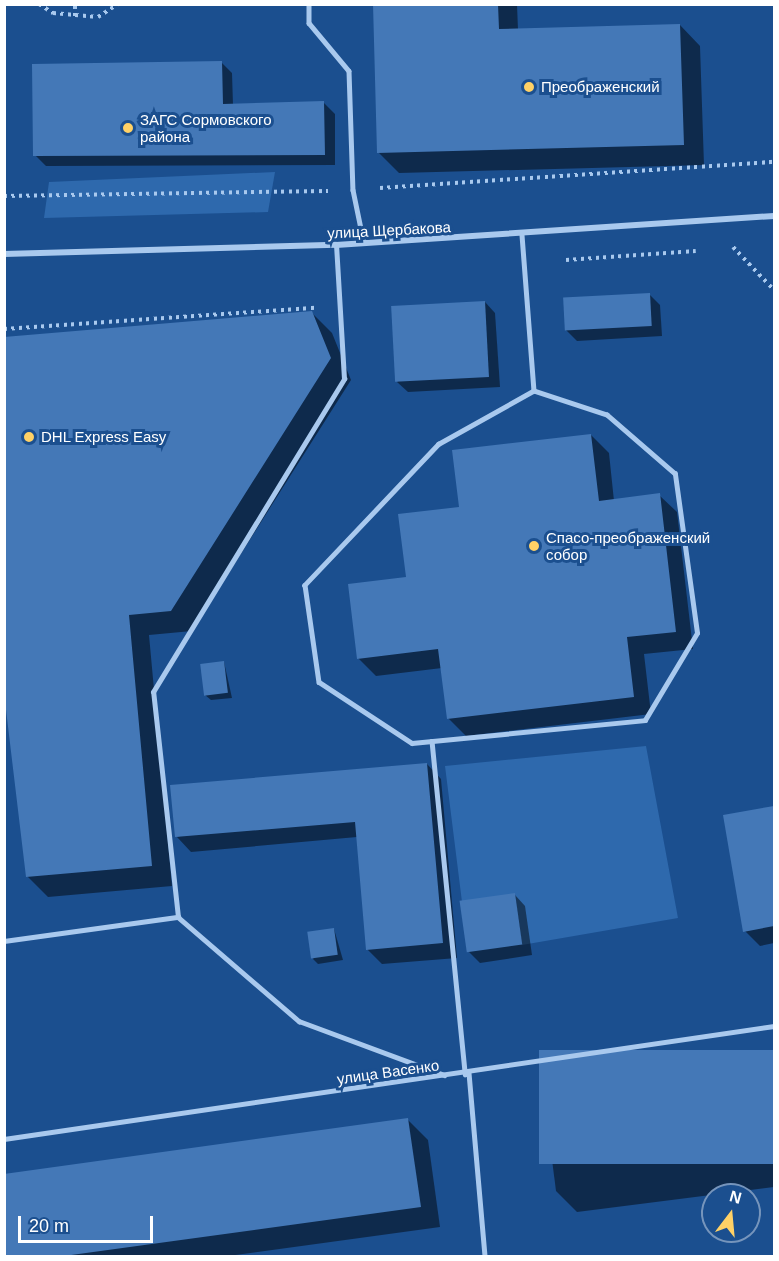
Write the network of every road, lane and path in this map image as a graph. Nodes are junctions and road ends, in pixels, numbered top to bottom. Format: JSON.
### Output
{"nodes":[{"id":1,"x":39,"y":4,"type":"edge"},
{"id":2,"x":75,"y":4,"type":"edge"},
{"id":3,"x":118,"y":4,"type":"edge"},
{"id":4,"x":309,"y":4,"type":"edge"},
{"id":5,"x":75,"y":16,"type":"junction"},
{"id":6,"x":774,"y":162,"type":"edge"},
{"id":7,"x":353,"y":190,"type":"junction"},
{"id":8,"x":4,"y":195,"type":"edge"},
{"id":9,"x":774,"y":216,"type":"edge"},
{"id":10,"x":522,"y":236,"type":"junction"},
{"id":11,"x":364,"y":243,"type":"junction"},
{"id":12,"x":336,"y":245,"type":"junction"},
{"id":13,"x":743,"y":245,"type":"dead end"},
{"id":14,"x":732,"y":246,"type":"junction"},
{"id":15,"x":726,"y":247,"type":"dead end"},
{"id":16,"x":704,"y":250,"type":"dead end"},
{"id":17,"x":4,"y":254,"type":"edge"},
{"id":18,"x":523,"y":261,"type":"junction"},
{"id":19,"x":774,"y":290,"type":"edge"},
{"id":20,"x":340,"y":306,"type":"junction"},
{"id":21,"x":4,"y":329,"type":"edge"},
{"id":22,"x":534,"y":391,"type":"junction"},
{"id":23,"x":432,"y":741,"type":"junction"},
{"id":24,"x":178,"y":917,"type":"junction"},
{"id":25,"x":4,"y":941,"type":"edge"},
{"id":26,"x":774,"y":1026,"type":"edge"},
{"id":27,"x":467,"y":1073,"type":"junction"},
{"id":28,"x":446,"y":1076,"type":"junction"},
{"id":29,"x":4,"y":1139,"type":"edge"},
{"id":30,"x":485,"y":1257,"type":"edge"}],
"edges":[{"from":1,"to":5,"type":"path"},
{"from":2,"to":5,"type":"path"},
{"from":3,"to":5,"type":"path"},
{"from":4,"to":7,"type":"lane"},
{"from":6,"to":7,"type":"path"},
{"from":7,"to":8,"type":"path"},
{"from":7,"to":11,"type":"lane"},
{"from":9,"to":10,"type":"street","name":"улица Щербакова"},
{"from":10,"to":11,"type":"street","name":"улица Щербакова"},
{"from":10,"to":18,"type":"lane"},
{"from":11,"to":12,"type":"street","name":"улица Щербакова"},
{"from":12,"to":17,"type":"street","name":"улица Щербакова"},
{"from":12,"to":20,"type":"lane"},
{"from":13,"to":14,"type":"path"},
{"from":14,"to":15,"type":"path"},
{"from":14,"to":19,"type":"path"},
{"from":16,"to":18,"type":"path"},
{"from":18,"to":22,"type":"lane"},
{"from":20,"to":21,"type":"path"},
{"from":20,"to":24,"type":"lane"},
{"from":22,"to":23,"type":"lane"},
{"from":22,"to":23,"type":"lane"},
{"from":23,"to":27,"type":"lane"},
{"from":24,"to":25,"type":"lane"},
{"from":24,"to":28,"type":"lane"},
{"from":26,"to":27,"type":"lane","name":"улица Васенко"},
{"from":27,"to":28,"type":"lane","name":"улица Васенко"},
{"from":27,"to":30,"type":"lane"},
{"from":28,"to":29,"type":"lane","name":"улица Васенко"}]}
